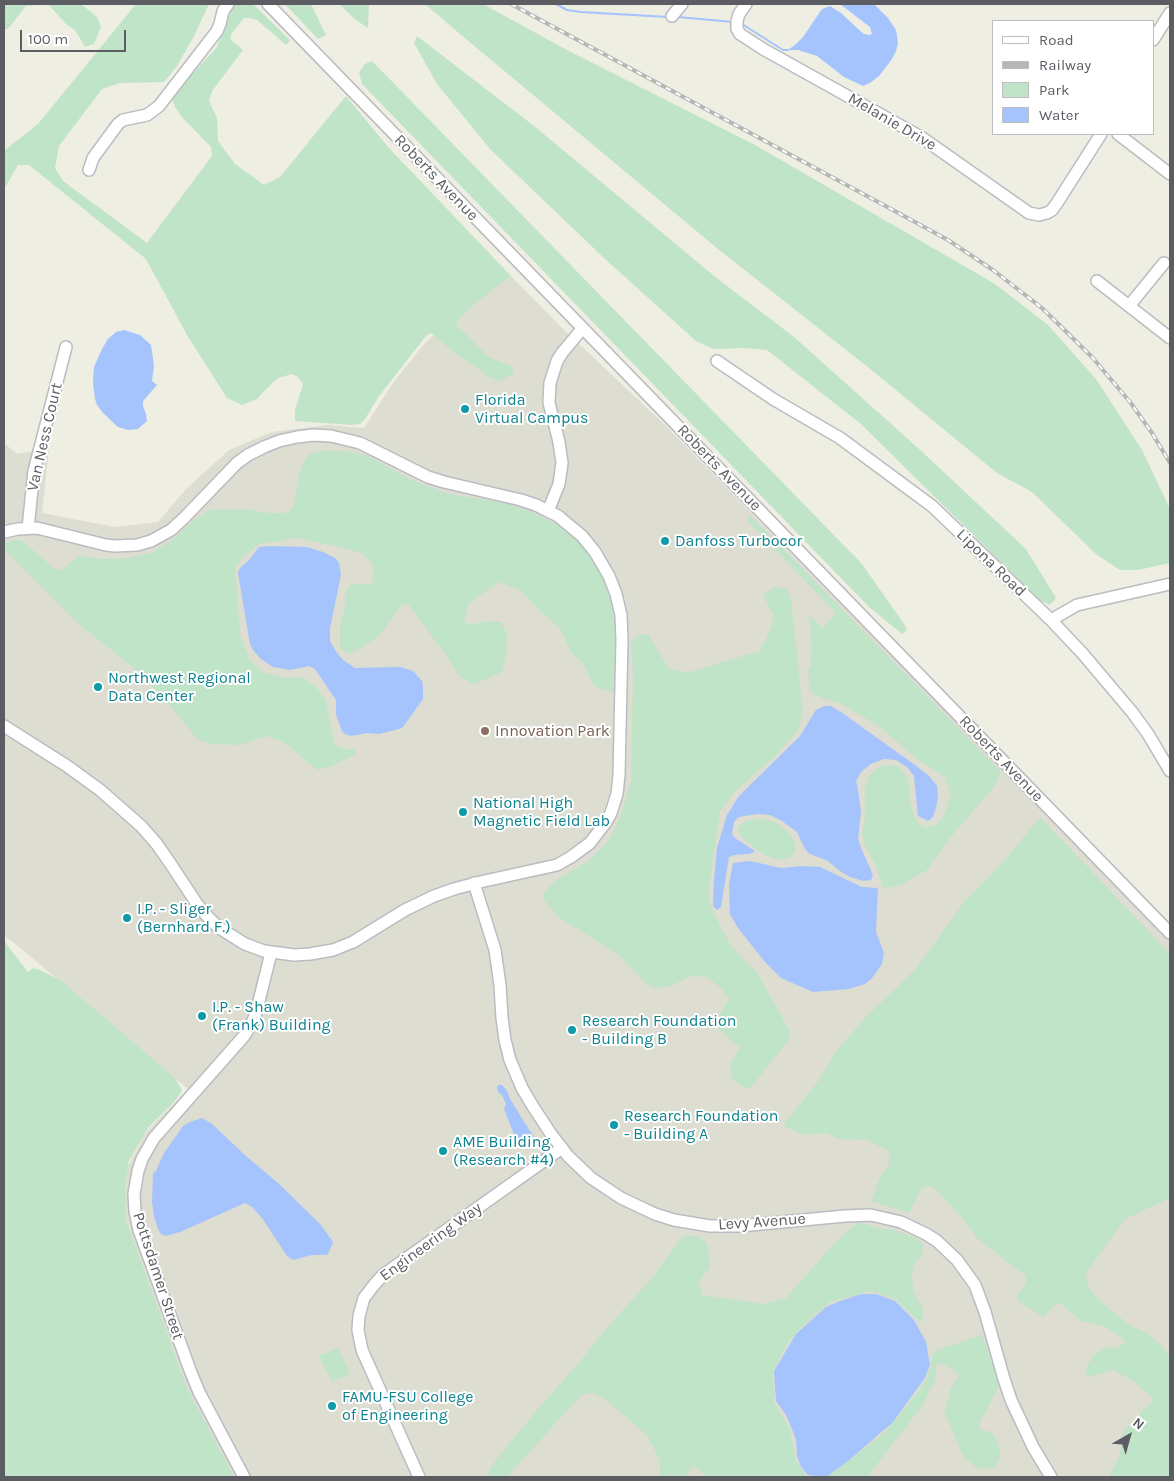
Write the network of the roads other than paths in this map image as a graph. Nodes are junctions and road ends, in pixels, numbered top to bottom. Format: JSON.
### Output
{"nodes":[{"id":1,"x":228,"y":4,"type":"edge"},
{"id":2,"x":268,"y":4,"type":"edge"},
{"id":3,"x":682,"y":4,"type":"edge"},
{"id":4,"x":746,"y":4,"type":"edge"},
{"id":5,"x":1170,"y":13,"type":"edge"},
{"id":6,"x":672,"y":16,"type":"dead end"},
{"id":7,"x":1154,"y":38,"type":"edge"},
{"id":8,"x":1100,"y":135,"type":"edge"},
{"id":9,"x":1119,"y":135,"type":"edge"},
{"id":10,"x":89,"y":170,"type":"dead end"},
{"id":11,"x":1170,"y":174,"type":"edge"},
{"id":12,"x":1164,"y":263,"type":"dead end"},
{"id":13,"x":1097,"y":281,"type":"dead end"},
{"id":14,"x":1129,"y":306,"type":"junction"},
{"id":15,"x":582,"y":329,"type":"junction"},
{"id":16,"x":1170,"y":338,"type":"edge"},
{"id":17,"x":66,"y":348,"type":"dead end"},
{"id":18,"x":717,"y":360,"type":"dead end"},
{"id":19,"x":548,"y":511,"type":"junction"},
{"id":20,"x":28,"y":528,"type":"junction"},
{"id":21,"x":4,"y":532,"type":"edge"},
{"id":22,"x":1170,"y":584,"type":"edge"},
{"id":23,"x":1052,"y":620,"type":"junction"},
{"id":24,"x":4,"y":726,"type":"edge"},
{"id":25,"x":1170,"y":771,"type":"edge"},
{"id":26,"x":474,"y":883,"type":"junction"},
{"id":27,"x":1170,"y":933,"type":"edge"},
{"id":28,"x":271,"y":953,"type":"junction"},
{"id":29,"x":562,"y":1148,"type":"junction"},
{"id":30,"x":244,"y":1477,"type":"edge"},
{"id":31,"x":419,"y":1477,"type":"edge"},
{"id":32,"x":1051,"y":1477,"type":"edge"}],
"edges":[{"from":1,"to":10,"type":"street"},
{"from":2,"to":15,"type":"street","name":"Roberts Avenue"},
{"from":3,"to":6,"type":"street"},
{"from":4,"to":8,"type":"street","name":"Melanie Drive"},
{"from":5,"to":7,"type":"street"},
{"from":9,"to":11,"type":"street"},
{"from":12,"to":14,"type":"street"},
{"from":13,"to":14,"type":"street"},
{"from":14,"to":16,"type":"street"},
{"from":15,"to":19,"type":"street"},
{"from":15,"to":27,"type":"street","name":"Roberts Avenue"},
{"from":17,"to":20,"type":"street","name":"Van Ness Court"},
{"from":18,"to":23,"type":"street","name":"Lipona Road"},
{"from":19,"to":20,"type":"street"},
{"from":19,"to":26,"type":"street"},
{"from":20,"to":21,"type":"street"},
{"from":22,"to":23,"type":"street"},
{"from":23,"to":25,"type":"street","name":"Lipona Road"},
{"from":24,"to":28,"type":"street"},
{"from":26,"to":28,"type":"street"},
{"from":26,"to":29,"type":"street","name":"Levy Avenue"},
{"from":28,"to":30,"type":"street","name":"Pottsdamer Street"},
{"from":29,"to":31,"type":"street","name":"Engineering Way"},
{"from":29,"to":32,"type":"street","name":"Levy Avenue"}]}
